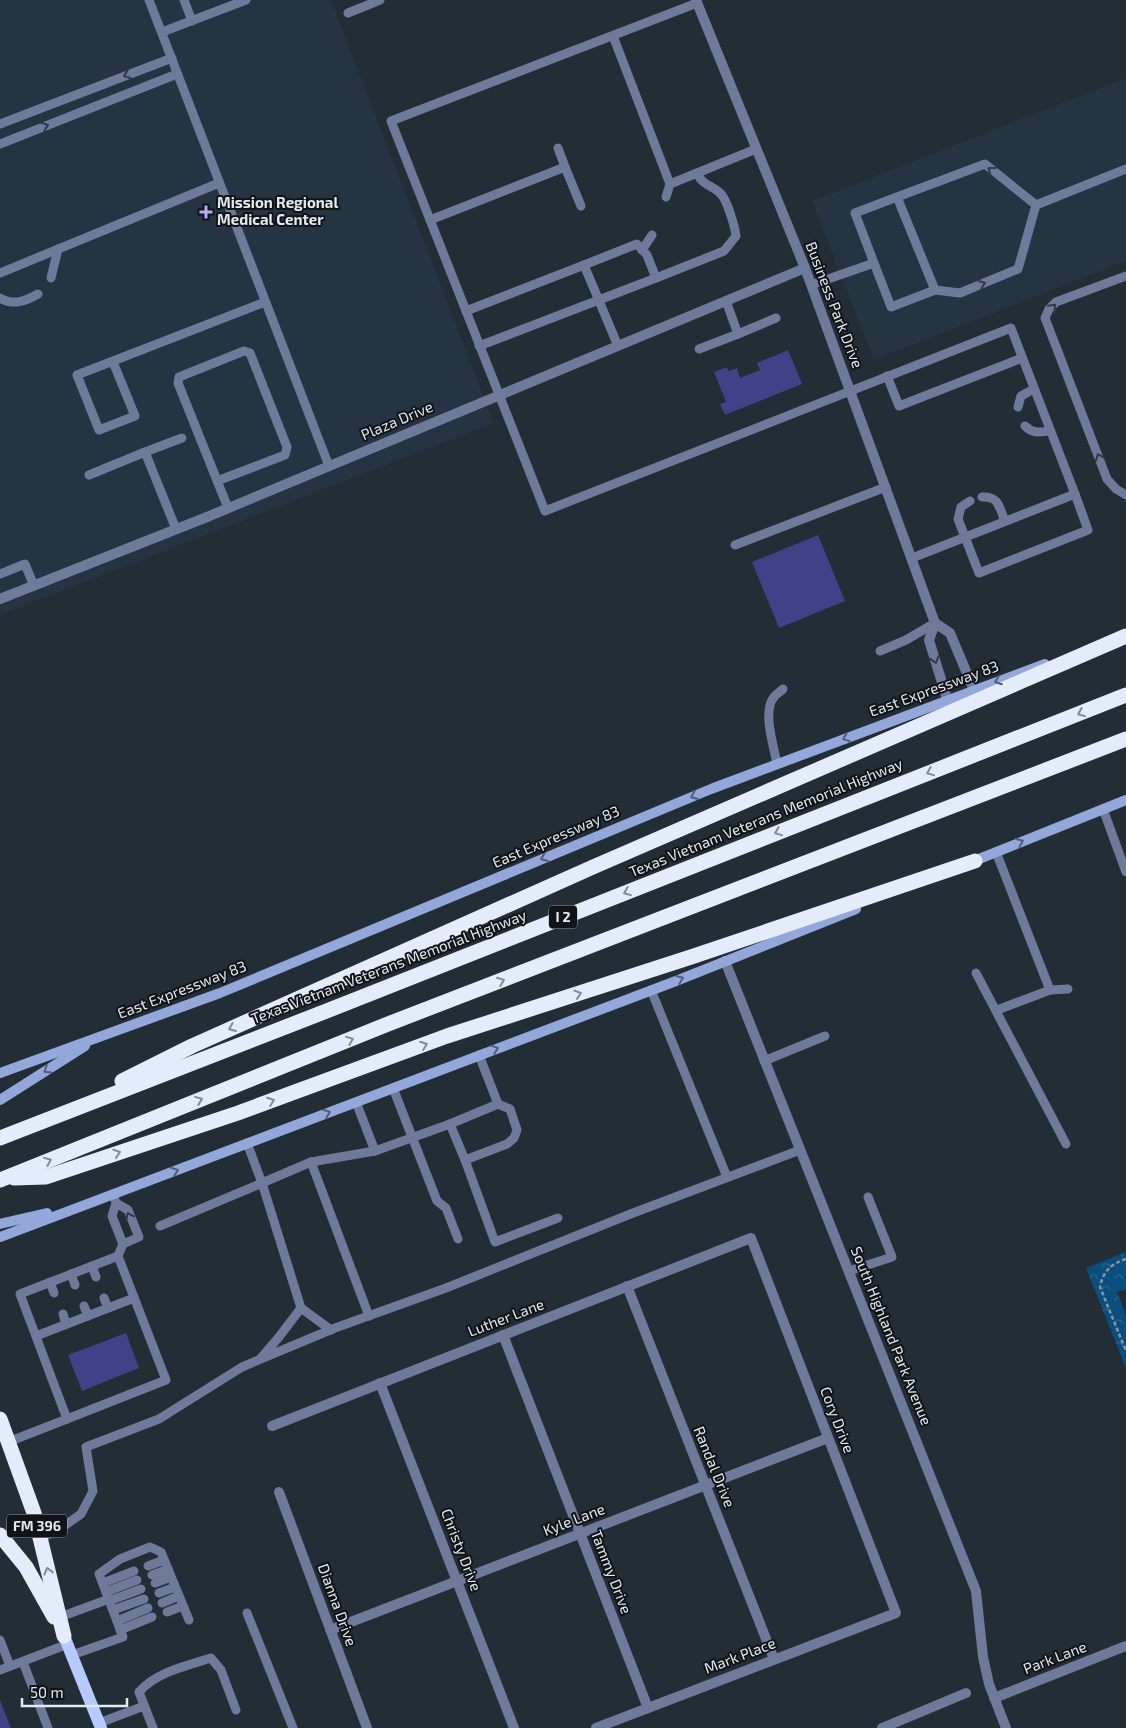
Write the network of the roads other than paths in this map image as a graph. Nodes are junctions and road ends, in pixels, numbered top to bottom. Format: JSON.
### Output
{"nodes":[{"id":1,"x":149,"y":0,"type":"edge"},
{"id":2,"x":184,"y":0,"type":"edge"},
{"id":3,"x":246,"y":0,"type":"edge"},
{"id":4,"x":380,"y":0,"type":"edge"},
{"id":5,"x":696,"y":2,"type":"edge"},
{"id":6,"x":348,"y":13,"type":"dead end"},
{"id":7,"x":192,"y":21,"type":"junction"},
{"id":8,"x":162,"y":32,"type":"junction"},
{"id":9,"x":613,"y":36,"type":"junction"},
{"id":10,"x":172,"y":58,"type":"junction"},
{"id":11,"x":176,"y":74,"type":"junction"},
{"id":12,"x":101,"y":85,"type":"junction"},
{"id":13,"x":108,"y":101,"type":"junction"},
{"id":14,"x":0,"y":124,"type":"edge"},
{"id":15,"x":0,"y":144,"type":"edge"},
{"id":16,"x":558,"y":148,"type":"dead end"},
{"id":17,"x":756,"y":149,"type":"junction"},
{"id":18,"x":565,"y":167,"type":"junction"},
{"id":19,"x":1126,"y":169,"type":"edge"},
{"id":20,"x":697,"y":173,"type":"junction"},
{"id":21,"x":219,"y":183,"type":"junction"},
{"id":22,"x":670,"y":184,"type":"junction"},
{"id":23,"x":666,"y":197,"type":"dead end"},
{"id":24,"x":897,"y":197,"type":"junction"},
{"id":25,"x":1036,"y":205,"type":"junction"},
{"id":26,"x":581,"y":206,"type":"dead end"},
{"id":27,"x":430,"y":220,"type":"junction"},
{"id":28,"x":652,"y":235,"type":"dead end"},
{"id":29,"x":58,"y":249,"type":"junction"},
{"id":30,"x":642,"y":250,"type":"junction"},
{"id":31,"x":874,"y":263,"type":"junction"},
{"id":32,"x":584,"y":265,"type":"junction"},
{"id":33,"x":805,"y":268,"type":"junction"},
{"id":34,"x":0,"y":273,"type":"edge"},
{"id":35,"x":1126,"y":276,"type":"edge"},
{"id":36,"x":51,"y":278,"type":"dead end"},
{"id":37,"x":656,"y":278,"type":"junction"},
{"id":38,"x":812,"y":285,"type":"junction"},
{"id":39,"x":935,"y":290,"type":"junction"},
{"id":40,"x":38,"y":294,"type":"dead end"},
{"id":41,"x":0,"y":298,"type":"edge"},
{"id":42,"x":598,"y":300,"type":"junction"},
{"id":43,"x":726,"y":301,"type":"junction"},
{"id":44,"x":265,"y":302,"type":"junction"},
{"id":45,"x":466,"y":311,"type":"junction"},
{"id":46,"x":776,"y":318,"type":"dead end"},
{"id":47,"x":738,"y":334,"type":"junction"},
{"id":48,"x":479,"y":346,"type":"junction"},
{"id":49,"x":618,"y":346,"type":"junction"},
{"id":50,"x":699,"y":349,"type":"dead end"},
{"id":51,"x":1022,"y":358,"type":"junction"},
{"id":52,"x":113,"y":362,"type":"junction"},
{"id":53,"x":888,"y":376,"type":"junction"},
{"id":54,"x":1034,"y":389,"type":"junction"},
{"id":55,"x":850,"y":391,"type":"junction"},
{"id":56,"x":498,"y":395,"type":"junction"},
{"id":57,"x":1018,"y":408,"type":"dead end"},
{"id":58,"x":1025,"y":426,"type":"dead end"},
{"id":59,"x":1050,"y":431,"type":"junction"},
{"id":60,"x":182,"y":438,"type":"dead end"},
{"id":61,"x":145,"y":452,"type":"junction"},
{"id":62,"x":329,"y":466,"type":"junction"},
{"id":63,"x":89,"y":475,"type":"dead end"},
{"id":64,"x":217,"y":482,"type":"junction"},
{"id":65,"x":886,"y":488,"type":"junction"},
{"id":66,"x":1075,"y":494,"type":"junction"},
{"id":67,"x":1126,"y":495,"type":"edge"},
{"id":68,"x":982,"y":496,"type":"dead end"},
{"id":69,"x":970,"y":501,"type":"dead end"},
{"id":70,"x":228,"y":508,"type":"junction"},
{"id":71,"x":1005,"y":521,"type":"junction"},
{"id":72,"x":176,"y":530,"type":"junction"},
{"id":73,"x":965,"y":537,"type":"junction"},
{"id":74,"x":735,"y":545,"type":"dead end"},
{"id":75,"x":912,"y":558,"type":"junction"},
{"id":76,"x":0,"y":574,"type":"edge"},
{"id":77,"x":34,"y":586,"type":"junction"},
{"id":78,"x":0,"y":599,"type":"edge"},
{"id":79,"x":936,"y":623,"type":"junction"},
{"id":80,"x":1126,"y":635,"type":"edge"},
{"id":81,"x":880,"y":651,"type":"dead end"},
{"id":82,"x":783,"y":689,"type":"dead end"},
{"id":83,"x":974,"y":690,"type":"junction"},
{"id":84,"x":1126,"y":695,"type":"edge"},
{"id":85,"x":947,"y":699,"type":"junction"},
{"id":86,"x":1126,"y":739,"type":"edge"},
{"id":87,"x":777,"y":764,"type":"junction"},
{"id":88,"x":1126,"y":800,"type":"edge"},
{"id":89,"x":1103,"y":809,"type":"junction"},
{"id":90,"x":996,"y":852,"type":"junction"},
{"id":91,"x":975,"y":861,"type":"junction"},
{"id":92,"x":1126,"y":872,"type":"edge"},
{"id":93,"x":725,"y":961,"type":"junction"},
{"id":94,"x":976,"y":973,"type":"dead end"},
{"id":95,"x":1068,"y":989,"type":"dead end"},
{"id":96,"x":651,"y":990,"type":"junction"},
{"id":97,"x":1050,"y":990,"type":"junction"},
{"id":98,"x":997,"y":1010,"type":"junction"},
{"id":99,"x":103,"y":1035,"type":"junction"},
{"id":100,"x":825,"y":1036,"type":"dead end"},
{"id":101,"x":478,"y":1055,"type":"junction"},
{"id":102,"x":764,"y":1061,"type":"junction"},
{"id":103,"x":0,"y":1072,"type":"edge"},
{"id":104,"x":393,"y":1088,"type":"junction"},
{"id":105,"x":0,"y":1100,"type":"edge"},
{"id":106,"x":356,"y":1102,"type":"junction"},
{"id":107,"x":498,"y":1104,"type":"junction"},
{"id":108,"x":450,"y":1124,"type":"junction"},
{"id":109,"x":28,"y":1126,"type":"junction"},
{"id":110,"x":412,"y":1137,"type":"junction"},
{"id":111,"x":0,"y":1138,"type":"edge"},
{"id":112,"x":247,"y":1143,"type":"junction"},
{"id":113,"x":1066,"y":1144,"type":"dead end"},
{"id":114,"x":800,"y":1150,"type":"junction"},
{"id":115,"x":375,"y":1151,"type":"junction"},
{"id":116,"x":465,"y":1160,"type":"junction"},
{"id":117,"x":310,"y":1162,"type":"junction"},
{"id":118,"x":727,"y":1177,"type":"junction"},
{"id":119,"x":1,"y":1179,"type":"edge"},
{"id":120,"x":262,"y":1182,"type":"junction"},
{"id":121,"x":868,"y":1197,"type":"dead end"},
{"id":122,"x":115,"y":1198,"type":"junction"},
{"id":123,"x":80,"y":1206,"type":"junction"},
{"id":124,"x":558,"y":1218,"type":"dead end"},
{"id":125,"x":0,"y":1224,"type":"edge"},
{"id":126,"x":160,"y":1226,"type":"dead end"},
{"id":127,"x":0,"y":1237,"type":"edge"},
{"id":128,"x":751,"y":1238,"type":"joint"},
{"id":129,"x":458,"y":1240,"type":"dead end"},
{"id":130,"x":123,"y":1244,"type":"junction"},
{"id":131,"x":118,"y":1256,"type":"junction"},
{"id":132,"x":92,"y":1266,"type":"junction"},
{"id":133,"x":849,"y":1271,"type":"junction"},
{"id":134,"x":71,"y":1274,"type":"junction"},
{"id":135,"x":96,"y":1277,"type":"dead end"},
{"id":136,"x":50,"y":1282,"type":"junction"},
{"id":137,"x":75,"y":1285,"type":"dead end"},
{"id":138,"x":627,"y":1286,"type":"junction"},
{"id":139,"x":54,"y":1293,"type":"dead end"},
{"id":140,"x":104,"y":1298,"type":"dead end"},
{"id":141,"x":134,"y":1298,"type":"junction"},
{"id":142,"x":84,"y":1306,"type":"dead end"},
{"id":143,"x":108,"y":1308,"type":"junction"},
{"id":144,"x":301,"y":1308,"type":"junction"},
{"id":145,"x":62,"y":1314,"type":"dead end"},
{"id":146,"x":88,"y":1316,"type":"junction"},
{"id":147,"x":369,"y":1316,"type":"junction"},
{"id":148,"x":66,"y":1324,"type":"junction"},
{"id":149,"x":331,"y":1330,"type":"junction"},
{"id":150,"x":503,"y":1335,"type":"junction"},
{"id":151,"x":36,"y":1336,"type":"junction"},
{"id":152,"x":259,"y":1360,"type":"junction"},
{"id":153,"x":380,"y":1383,"type":"junction"},
{"id":154,"x":0,"y":1419,"type":"edge"},
{"id":155,"x":67,"y":1419,"type":"junction"},
{"id":156,"x":272,"y":1426,"type":"dead end"},
{"id":157,"x":828,"y":1438,"type":"junction"},
{"id":158,"x":8,"y":1442,"type":"junction"},
{"id":159,"x":706,"y":1485,"type":"junction"},
{"id":160,"x":279,"y":1492,"type":"dead end"},
{"id":161,"x":580,"y":1534,"type":"junction"},
{"id":162,"x":0,"y":1535,"type":"edge"},
{"id":163,"x":40,"y":1538,"type":"junction"},
{"id":164,"x":164,"y":1560,"type":"junction"},
{"id":165,"x":148,"y":1566,"type":"dead end"},
{"id":166,"x":170,"y":1573,"type":"junction"},
{"id":167,"x":154,"y":1579,"type":"dead end"},
{"id":168,"x":457,"y":1582,"type":"junction"},
{"id":169,"x":175,"y":1587,"type":"junction"},
{"id":170,"x":159,"y":1593,"type":"dead end"},
{"id":171,"x":107,"y":1594,"type":"junction"},
{"id":172,"x":144,"y":1598,"type":"dead end"},
{"id":173,"x":181,"y":1601,"type":"junction"},
{"id":174,"x":162,"y":1603,"type":"dead end"},
{"id":175,"x":148,"y":1608,"type":"dead end"},
{"id":176,"x":113,"y":1610,"type":"junction"},
{"id":177,"x":167,"y":1612,"type":"dead end"},
{"id":178,"x":248,"y":1612,"type":"dead end"},
{"id":179,"x":896,"y":1614,"type":"joint"},
{"id":180,"x":60,"y":1616,"type":"junction"},
{"id":181,"x":152,"y":1617,"type":"dead end"},
{"id":182,"x":116,"y":1620,"type":"junction"},
{"id":183,"x":189,"y":1620,"type":"dead end"},
{"id":184,"x":120,"y":1630,"type":"junction"},
{"id":185,"x":330,"y":1630,"type":"junction"},
{"id":186,"x":0,"y":1640,"type":"edge"},
{"id":187,"x":68,"y":1645,"type":"junction"},
{"id":188,"x":1126,"y":1646,"type":"edge"},
{"id":189,"x":774,"y":1659,"type":"junction"},
{"id":190,"x":23,"y":1662,"type":"junction"},
{"id":191,"x":10,"y":1666,"type":"junction"},
{"id":192,"x":0,"y":1670,"type":"edge"},
{"id":193,"x":966,"y":1693,"type":"dead end"},
{"id":194,"x":994,"y":1698,"type":"junction"},
{"id":195,"x":144,"y":1706,"type":"junction"},
{"id":196,"x":648,"y":1708,"type":"junction"},
{"id":197,"x":236,"y":1710,"type":"dead end"},
{"id":198,"x":100,"y":1725,"type":"edge"},
{"id":199,"x":893,"y":1726,"type":"edge"},
{"id":200,"x":48,"y":1728,"type":"edge"},
{"id":201,"x":152,"y":1728,"type":"edge"},
{"id":202,"x":293,"y":1728,"type":"edge"},
{"id":203,"x":367,"y":1728,"type":"edge"},
{"id":204,"x":514,"y":1728,"type":"edge"},
{"id":205,"x":596,"y":1728,"type":"edge"},
{"id":206,"x":882,"y":1728,"type":"edge"},
{"id":207,"x":1006,"y":1728,"type":"edge"}],
"edges":[{"from":1,"to":8,"type":"lane"},
{"from":2,"to":7,"type":"lane"},
{"from":3,"to":7,"type":"lane"},
{"from":4,"to":6,"type":"lane"},
{"from":5,"to":9,"type":"lane"},
{"from":5,"to":17,"type":"street","name":"Business Park Drive"},
{"from":7,"to":8,"type":"lane"},
{"from":8,"to":10,"type":"lane"},
{"from":9,"to":22,"type":"lane"},
{"from":9,"to":27,"type":"lane"},
{"from":10,"to":11,"type":"lane"},
{"from":10,"to":12,"type":"lane","one_way":true},
{"from":11,"to":13,"type":"lane"},
{"from":11,"to":21,"type":"lane"},
{"from":12,"to":13,"type":"lane"},
{"from":12,"to":14,"type":"lane"},
{"from":15,"to":13,"type":"lane","one_way":true},
{"from":16,"to":18,"type":"lane"},
{"from":17,"to":20,"type":"lane"},
{"from":17,"to":33,"type":"street","name":"Business Park Drive"},
{"from":18,"to":26,"type":"lane"},
{"from":18,"to":27,"type":"lane"},
{"from":19,"to":25,"type":"lane"},
{"from":20,"to":22,"type":"lane"},
{"from":20,"to":37,"type":"lane"},
{"from":21,"to":29,"type":"lane"},
{"from":21,"to":44,"type":"lane"},
{"from":22,"to":23,"type":"lane"},
{"from":25,"to":24,"type":"lane","one_way":true},
{"from":24,"to":31,"type":"lane"},
{"from":24,"to":39,"type":"lane"},
{"from":39,"to":25,"type":"lane","one_way":true},
{"from":27,"to":45,"type":"lane"},
{"from":28,"to":30,"type":"lane"},
{"from":29,"to":34,"type":"lane"},
{"from":29,"to":36,"type":"lane"},
{"from":30,"to":32,"type":"lane"},
{"from":30,"to":37,"type":"lane"},
{"from":31,"to":38,"type":"lane"},
{"from":31,"to":39,"type":"lane"},
{"from":32,"to":42,"type":"lane"},
{"from":32,"to":45,"type":"lane"},
{"from":33,"to":38,"type":"street","name":"Business Park Drive"},
{"from":33,"to":43,"type":"street","name":"Plaza Drive"},
{"from":67,"to":35,"type":"lane","one_way":true},
{"from":37,"to":42,"type":"lane"},
{"from":38,"to":55,"type":"street","name":"Business Park Drive"},
{"from":40,"to":41,"type":"lane"},
{"from":42,"to":48,"type":"lane"},
{"from":42,"to":49,"type":"lane"},
{"from":43,"to":47,"type":"lane"},
{"from":43,"to":49,"type":"street","name":"Plaza Drive"},
{"from":44,"to":52,"type":"lane"},
{"from":44,"to":62,"type":"lane"},
{"from":45,"to":48,"type":"lane"},
{"from":46,"to":47,"type":"lane"},
{"from":47,"to":50,"type":"lane"},
{"from":48,"to":56,"type":"lane"},
{"from":49,"to":56,"type":"street","name":"Plaza Drive"},
{"from":51,"to":53,"type":"lane"},
{"from":51,"to":53,"type":"lane"},
{"from":51,"to":54,"type":"lane"},
{"from":52,"to":52,"type":"lane"},
{"from":53,"to":55,"type":"lane"},
{"from":54,"to":57,"type":"lane"},
{"from":54,"to":59,"type":"lane"},
{"from":55,"to":56,"type":"lane"},
{"from":55,"to":65,"type":"street","name":"Business Park Drive"},
{"from":56,"to":62,"type":"street","name":"Plaza Drive"},
{"from":58,"to":59,"type":"lane"},
{"from":59,"to":66,"type":"lane"},
{"from":60,"to":61,"type":"lane"},
{"from":61,"to":63,"type":"lane"},
{"from":61,"to":72,"type":"lane"},
{"from":62,"to":70,"type":"street","name":"Plaza Drive"},
{"from":64,"to":64,"type":"lane"},
{"from":64,"to":70,"type":"lane"},
{"from":65,"to":74,"type":"lane"},
{"from":65,"to":75,"type":"street","name":"Business Park Drive"},
{"from":66,"to":71,"type":"lane"},
{"from":66,"to":73,"type":"lane"},
{"from":68,"to":71,"type":"lane"},
{"from":69,"to":73,"type":"lane"},
{"from":70,"to":72,"type":"street","name":"Plaza Drive"},
{"from":71,"to":73,"type":"lane"},
{"from":72,"to":77,"type":"street","name":"Plaza Drive"},
{"from":73,"to":75,"type":"lane"},
{"from":75,"to":79,"type":"street","name":"Business Park Drive"},
{"from":76,"to":77,"type":"lane"},
{"from":77,"to":78,"type":"street","name":"Plaza Drive"},
{"from":79,"to":81,"type":"lane"},
{"from":79,"to":83,"type":"street","name":"Business Park Drive"},
{"from":79,"to":85,"type":"street","one_way":true},
{"from":80,"to":83,"type":"main road","name":"East Expressway 83","one_way":true},
{"from":80,"to":109,"type":"highway","one_way":true},
{"from":82,"to":87,"type":"lane"},
{"from":83,"to":85,"type":"main road","name":"East Expressway 83"},
{"from":84,"to":109,"type":"highway","name":"Texas Vietnam Veterans Memorial Highway","number":"I 2","one_way":true},
{"from":85,"to":87,"type":"main road","name":"East Expressway 83","one_way":true},
{"from":119,"to":86,"type":"highway","number":"I 2","one_way":true},
{"from":87,"to":99,"type":"main road","name":"East Expressway 83","one_way":true},
{"from":88,"to":89,"type":"main road"},
{"from":90,"to":89,"type":"main road","one_way":true},
{"from":89,"to":92,"type":"lane"},
{"from":90,"to":91,"type":"main road"},
{"from":90,"to":97,"type":"lane"},
{"from":91,"to":93,"type":"main road"},
{"from":119,"to":91,"type":"highway","one_way":true},
{"from":96,"to":93,"type":"main road","one_way":true},
{"from":93,"to":102,"type":"street","name":"South Highland Park Avenue"},
{"from":94,"to":98,"type":"lane"},
{"from":95,"to":97,"type":"lane"},
{"from":101,"to":96,"type":"main road","one_way":true},
{"from":96,"to":118,"type":"lane"},
{"from":97,"to":98,"type":"lane"},
{"from":98,"to":113,"type":"lane"},
{"from":99,"to":103,"type":"main road","name":"East Expressway 83"},
{"from":99,"to":105,"type":"main road","one_way":true},
{"from":100,"to":102,"type":"lane"},
{"from":101,"to":104,"type":"main road"},
{"from":101,"to":107,"type":"lane"},
{"from":102,"to":114,"type":"street","name":"South Highland Park Avenue"},
{"from":104,"to":106,"type":"main road"},
{"from":104,"to":110,"type":"lane"},
{"from":112,"to":106,"type":"main road","one_way":true},
{"from":106,"to":115,"type":"lane"},
{"from":107,"to":108,"type":"lane"},
{"from":107,"to":116,"type":"lane"},
{"from":108,"to":110,"type":"lane"},
{"from":108,"to":116,"type":"lane"},
{"from":109,"to":111,"type":"highway","name":"Texas Vietnam Veterans Memorial Highway","number":"I 2"},
{"from":110,"to":115,"type":"lane"},
{"from":110,"to":129,"type":"lane"},
{"from":112,"to":120,"type":"lane"},
{"from":122,"to":112,"type":"main road","one_way":true},
{"from":114,"to":118,"type":"lane"},
{"from":114,"to":133,"type":"street","name":"South Highland Park Avenue"},
{"from":115,"to":117,"type":"lane"},
{"from":116,"to":124,"type":"lane"},
{"from":117,"to":120,"type":"lane"},
{"from":117,"to":147,"type":"lane"},
{"from":118,"to":147,"type":"lane"},
{"from":120,"to":126,"type":"lane"},
{"from":120,"to":144,"type":"lane"},
{"from":121,"to":133,"type":"lane"},
{"from":122,"to":123,"type":"main road"},
{"from":122,"to":130,"type":"lane"},
{"from":130,"to":122,"type":"lane","one_way":true},
{"from":123,"to":125,"type":"main road"},
{"from":123,"to":127,"type":"main road"},
{"from":128,"to":138,"type":"street","name":"Luther Lane"},
{"from":128,"to":157,"type":"street","name":"Cory Drive"},
{"from":130,"to":131,"type":"lane"},
{"from":131,"to":132,"type":"lane"},
{"from":131,"to":141,"type":"lane"},
{"from":132,"to":134,"type":"lane"},
{"from":132,"to":135,"type":"lane"},
{"from":133,"to":194,"type":"street","name":"South Highland Park Avenue"},
{"from":134,"to":136,"type":"lane"},
{"from":134,"to":137,"type":"lane"},
{"from":136,"to":139,"type":"lane"},
{"from":136,"to":151,"type":"lane"},
{"from":138,"to":150,"type":"street","name":"Luther Lane"},
{"from":138,"to":159,"type":"street","name":"Randal Drive"},
{"from":140,"to":143,"type":"lane"},
{"from":141,"to":143,"type":"lane"},
{"from":141,"to":155,"type":"lane"},
{"from":142,"to":146,"type":"lane"},
{"from":143,"to":146,"type":"lane"},
{"from":144,"to":149,"type":"lane"},
{"from":144,"to":152,"type":"lane"},
{"from":145,"to":148,"type":"lane"},
{"from":146,"to":148,"type":"lane"},
{"from":147,"to":149,"type":"lane"},
{"from":148,"to":151,"type":"lane"},
{"from":149,"to":152,"type":"lane"},
{"from":150,"to":153,"type":"street","name":"Luther Lane"},
{"from":150,"to":161,"type":"street","name":"Tammy Drive"},
{"from":151,"to":155,"type":"lane"},
{"from":152,"to":163,"type":"lane"},
{"from":153,"to":156,"type":"street","name":"Luther Lane"},
{"from":153,"to":168,"type":"street","name":"Christy Drive"},
{"from":154,"to":158,"type":"highway","number":"FM 396"},
{"from":155,"to":158,"type":"lane"},
{"from":157,"to":159,"type":"street","name":"Kyle Lane"},
{"from":157,"to":179,"type":"street","name":"Cory Drive"},
{"from":158,"to":163,"type":"highway","number":"FM 396"},
{"from":159,"to":161,"type":"street","name":"Kyle Lane"},
{"from":159,"to":189,"type":"street","name":"Randal Drive"},
{"from":160,"to":185,"type":"street","name":"Dianna Drive"},
{"from":161,"to":168,"type":"street","name":"Kyle Lane"},
{"from":161,"to":196,"type":"street","name":"Tammy Drive"},
{"from":162,"to":187,"type":"highway","number":"FM 396"},
{"from":180,"to":163,"type":"highway","number":"FM 396","one_way":true},
{"from":164,"to":165,"type":"lane"},
{"from":164,"to":166,"type":"lane"},
{"from":164,"to":171,"type":"lane"},
{"from":166,"to":167,"type":"lane"},
{"from":166,"to":169,"type":"lane"},
{"from":168,"to":185,"type":"street","name":"Kyle Lane"},
{"from":168,"to":204,"type":"street","name":"Christy Drive"},
{"from":169,"to":170,"type":"lane"},
{"from":169,"to":173,"type":"lane"},
{"from":171,"to":171,"type":"lane"},
{"from":171,"to":176,"type":"lane"},
{"from":171,"to":180,"type":"lane"},
{"from":172,"to":176,"type":"lane"},
{"from":173,"to":174,"type":"lane"},
{"from":173,"to":177,"type":"lane"},
{"from":173,"to":183,"type":"lane"},
{"from":175,"to":182,"type":"lane"},
{"from":176,"to":182,"type":"lane"},
{"from":178,"to":202,"type":"lane"},
{"from":179,"to":189,"type":"street","name":"Mark Place"},
{"from":180,"to":187,"type":"highway","number":"FM 396"},
{"from":181,"to":184,"type":"lane"},
{"from":182,"to":184,"type":"lane"},
{"from":184,"to":187,"type":"lane"},
{"from":185,"to":203,"type":"street","name":"Dianna Drive"},
{"from":186,"to":191,"type":"lane"},
{"from":187,"to":190,"type":"lane"},
{"from":187,"to":198,"type":"main road","number":"FM 396"},
{"from":188,"to":194,"type":"street","name":"Park Lane"},
{"from":189,"to":196,"type":"street","name":"Mark Place"},
{"from":190,"to":191,"type":"lane"},
{"from":190,"to":200,"type":"lane"},
{"from":191,"to":192,"type":"lane"},
{"from":193,"to":199,"type":"street"},
{"from":194,"to":207,"type":"street","name":"South Highland Park Avenue"},
{"from":195,"to":197,"type":"lane"},
{"from":195,"to":198,"type":"lane"},
{"from":195,"to":201,"type":"lane"},
{"from":196,"to":205,"type":"street","name":"Mark Place"},
{"from":199,"to":206,"type":"street"}]}
